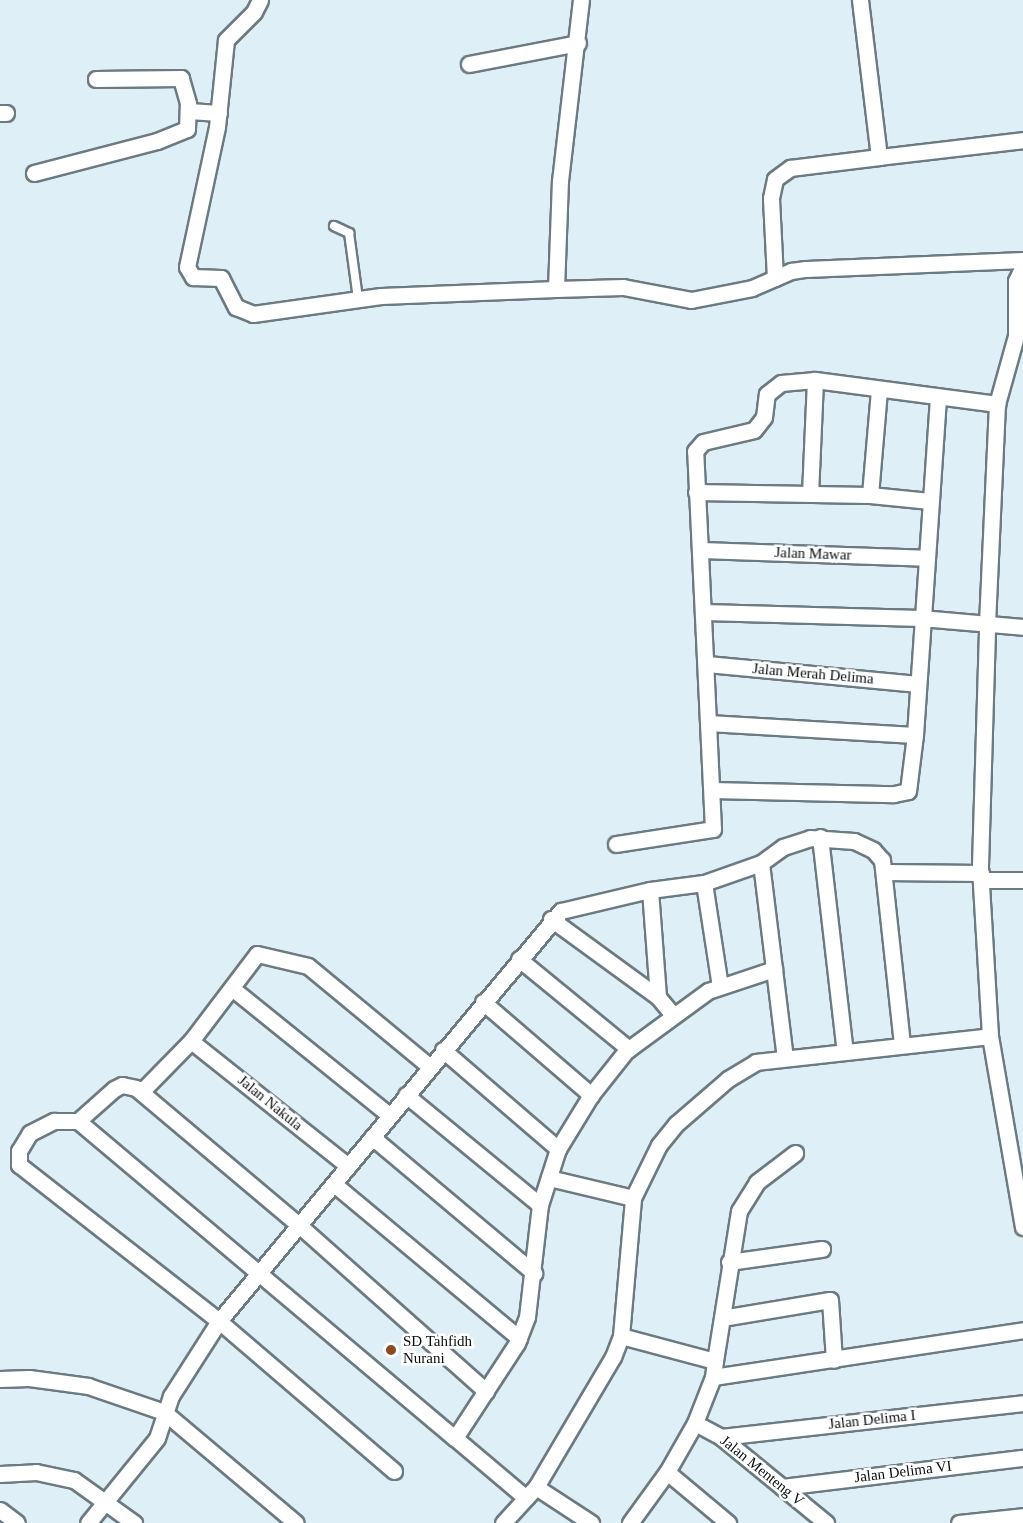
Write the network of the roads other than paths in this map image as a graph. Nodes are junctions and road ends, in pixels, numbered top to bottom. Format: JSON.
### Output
{"nodes":[{"id":1,"x":260,"y":0,"type":"edge"},
{"id":2,"x":581,"y":0,"type":"edge"},
{"id":3,"x":860,"y":0,"type":"edge"},
{"id":4,"x":578,"y":44,"type":"junction"},
{"id":5,"x":469,"y":63,"type":"dead end"},
{"id":6,"x":96,"y":79,"type":"dead end"},
{"id":7,"x":189,"y":111,"type":"junction"},
{"id":8,"x":219,"y":113,"type":"junction"},
{"id":9,"x":1023,"y":140,"type":"edge"},
{"id":10,"x":879,"y":157,"type":"junction"},
{"id":11,"x":34,"y":173,"type":"dead end"},
{"id":12,"x":334,"y":226,"type":"dead end"},
{"id":13,"x":1023,"y":260,"type":"edge"},
{"id":14,"x":1023,"y":266,"type":"edge"},
{"id":15,"x":775,"y":278,"type":"junction"},
{"id":16,"x":556,"y":289,"type":"junction"},
{"id":17,"x":358,"y":299,"type":"junction"},
{"id":18,"x":815,"y":380,"type":"junction"},
{"id":19,"x":879,"y":390,"type":"junction"},
{"id":20,"x":938,"y":398,"type":"junction"},
{"id":21,"x":997,"y":404,"type":"junction"},
{"id":22,"x":696,"y":492,"type":"junction"},
{"id":23,"x":810,"y":494,"type":"junction"},
{"id":24,"x":870,"y":495,"type":"junction"},
{"id":25,"x":930,"y":501,"type":"junction"},
{"id":26,"x":701,"y":550,"type":"junction"},
{"id":27,"x":925,"y":558,"type":"junction"},
{"id":28,"x":704,"y":612,"type":"junction"},
{"id":29,"x":921,"y":618,"type":"junction"},
{"id":30,"x":987,"y":624,"type":"junction"},
{"id":31,"x":1023,"y":627,"type":"edge"},
{"id":32,"x":707,"y":664,"type":"junction"},
{"id":33,"x":918,"y":684,"type":"junction"},
{"id":34,"x":708,"y":723,"type":"junction"},
{"id":35,"x":915,"y":735,"type":"junction"},
{"id":36,"x":712,"y":790,"type":"junction"},
{"id":37,"x":820,"y":837,"type":"junction"},
{"id":38,"x":616,"y":844,"type":"dead end"},
{"id":39,"x":760,"y":863,"type":"junction"},
{"id":40,"x":884,"y":872,"type":"junction"},
{"id":41,"x":981,"y":873,"type":"junction"},
{"id":42,"x":1023,"y":880,"type":"edge"},
{"id":43,"x":704,"y":883,"type":"junction"},
{"id":44,"x":650,"y":890,"type":"junction"},
{"id":45,"x":551,"y":919,"type":"junction"},
{"id":46,"x":519,"y":959,"type":"junction"},
{"id":47,"x":774,"y":969,"type":"junction"},
{"id":48,"x":720,"y":986,"type":"junction"},
{"id":49,"x":233,"y":989,"type":"junction"},
{"id":50,"x":658,"y":997,"type":"junction"},
{"id":51,"x":483,"y":1002,"type":"junction"},
{"id":52,"x":673,"y":1015,"type":"junction"},
{"id":53,"x":990,"y":1036,"type":"junction"},
{"id":54,"x":191,"y":1041,"type":"junction"},
{"id":55,"x":902,"y":1044,"type":"junction"},
{"id":56,"x":629,"y":1049,"type":"junction"},
{"id":57,"x":443,"y":1050,"type":"junction"},
{"id":58,"x":845,"y":1053,"type":"junction"},
{"id":59,"x":785,"y":1058,"type":"junction"},
{"id":60,"x":429,"y":1066,"type":"junction"},
{"id":61,"x":141,"y":1092,"type":"junction"},
{"id":62,"x":406,"y":1095,"type":"junction"},
{"id":63,"x":591,"y":1095,"type":"junction"},
{"id":64,"x":389,"y":1114,"type":"junction"},
{"id":65,"x":78,"y":1121,"type":"junction"},
{"id":66,"x":372,"y":1137,"type":"junction"},
{"id":67,"x":558,"y":1149,"type":"junction"},
{"id":68,"x":795,"y":1153,"type":"dead end"},
{"id":69,"x":348,"y":1166,"type":"junction"},
{"id":70,"x":1018,"y":1167,"type":"edge"},
{"id":71,"x":549,"y":1178,"type":"junction"},
{"id":72,"x":334,"y":1184,"type":"junction"},
{"id":73,"x":633,"y":1198,"type":"junction"},
{"id":74,"x":540,"y":1205,"type":"junction"},
{"id":75,"x":300,"y":1226,"type":"junction"},
{"id":76,"x":1023,"y":1227,"type":"edge"},
{"id":77,"x":822,"y":1249,"type":"dead end"},
{"id":78,"x":729,"y":1262,"type":"junction"},
{"id":79,"x":534,"y":1273,"type":"junction"},
{"id":80,"x":258,"y":1275,"type":"junction"},
{"id":81,"x":722,"y":1318,"type":"junction"},
{"id":82,"x":219,"y":1321,"type":"junction"},
{"id":83,"x":1023,"y":1330,"type":"edge"},
{"id":84,"x":621,"y":1336,"type":"junction"},
{"id":85,"x":519,"y":1338,"type":"junction"},
{"id":86,"x":834,"y":1360,"type":"junction"},
{"id":87,"x":715,"y":1361,"type":"junction"},
{"id":88,"x":713,"y":1377,"type":"junction"},
{"id":89,"x":0,"y":1378,"type":"edge"},
{"id":90,"x":486,"y":1391,"type":"junction"},
{"id":91,"x":1023,"y":1402,"type":"edge"},
{"id":92,"x":164,"y":1412,"type":"junction"},
{"id":93,"x":695,"y":1423,"type":"junction"},
{"id":94,"x":720,"y":1437,"type":"junction"},
{"id":95,"x":455,"y":1438,"type":"junction"},
{"id":96,"x":1023,"y":1458,"type":"edge"},
{"id":97,"x":394,"y":1471,"type":"dead end"},
{"id":98,"x":667,"y":1472,"type":"junction"},
{"id":99,"x":0,"y":1474,"type":"edge"},
{"id":100,"x":782,"y":1487,"type":"junction"},
{"id":101,"x":531,"y":1493,"type":"junction"},
{"id":102,"x":105,"y":1501,"type":"junction"},
{"id":103,"x":0,"y":1510,"type":"edge"},
{"id":104,"x":1023,"y":1516,"type":"edge"},
{"id":105,"x":635,"y":1521,"type":"edge"},
{"id":106,"x":1000,"y":1521,"type":"edge"},
{"id":107,"x":17,"y":1523,"type":"edge"},
{"id":108,"x":88,"y":1523,"type":"edge"},
{"id":109,"x":134,"y":1523,"type":"edge"},
{"id":110,"x":296,"y":1523,"type":"edge"},
{"id":111,"x":503,"y":1523,"type":"edge"},
{"id":112,"x":591,"y":1523,"type":"edge"},
{"id":113,"x":728,"y":1523,"type":"edge"},
{"id":114,"x":826,"y":1523,"type":"edge"},
{"id":115,"x":960,"y":1523,"type":"edge"}],
"edges":[{"from":1,"to":8,"type":"street"},
{"from":2,"to":4,"type":"street"},
{"from":3,"to":10,"type":"street"},
{"from":4,"to":5,"type":"street"},
{"from":4,"to":16,"type":"street"},
{"from":6,"to":7,"type":"street"},
{"from":7,"to":8,"type":"street"},
{"from":7,"to":11,"type":"street"},
{"from":8,"to":17,"type":"street"},
{"from":9,"to":10,"type":"street"},
{"from":10,"to":15,"type":"street"},
{"from":12,"to":17,"type":"lane"},
{"from":13,"to":15,"type":"street"},
{"from":14,"to":21,"type":"street"},
{"from":15,"to":16,"type":"street"},
{"from":16,"to":17,"type":"street"},
{"from":18,"to":19,"type":"street"},
{"from":18,"to":22,"type":"street"},
{"from":18,"to":23,"type":"street"},
{"from":19,"to":20,"type":"street"},
{"from":19,"to":24,"type":"street"},
{"from":20,"to":21,"type":"street"},
{"from":20,"to":25,"type":"street"},
{"from":21,"to":30,"type":"street"},
{"from":22,"to":23,"type":"street"},
{"from":22,"to":26,"type":"street"},
{"from":23,"to":24,"type":"street"},
{"from":24,"to":25,"type":"street"},
{"from":25,"to":27,"type":"street"},
{"from":26,"to":27,"type":"street","name":"Jalan Mawar"},
{"from":26,"to":28,"type":"street"},
{"from":27,"to":29,"type":"street"},
{"from":28,"to":29,"type":"street"},
{"from":28,"to":32,"type":"street"},
{"from":29,"to":30,"type":"street"},
{"from":29,"to":33,"type":"street"},
{"from":30,"to":31,"type":"street"},
{"from":30,"to":41,"type":"street"},
{"from":32,"to":33,"type":"street","name":"Jalan Merah Delima"},
{"from":32,"to":34,"type":"street"},
{"from":33,"to":35,"type":"street"},
{"from":34,"to":35,"type":"street"},
{"from":34,"to":36,"type":"street"},
{"from":35,"to":36,"type":"street"},
{"from":36,"to":38,"type":"street"},
{"from":37,"to":39,"type":"street"},
{"from":37,"to":40,"type":"street"},
{"from":37,"to":58,"type":"street"},
{"from":39,"to":43,"type":"street"},
{"from":39,"to":47,"type":"street"},
{"from":40,"to":41,"type":"street"},
{"from":40,"to":55,"type":"street"},
{"from":41,"to":42,"type":"street"},
{"from":41,"to":53,"type":"street"},
{"from":43,"to":44,"type":"street"},
{"from":43,"to":48,"type":"street"},
{"from":44,"to":45,"type":"street"},
{"from":44,"to":50,"type":"street"},
{"from":45,"to":46,"type":"street"},
{"from":45,"to":50,"type":"street"},
{"from":46,"to":51,"type":"street"},
{"from":46,"to":56,"type":"street"},
{"from":47,"to":48,"type":"street"},
{"from":47,"to":59,"type":"street"},
{"from":48,"to":52,"type":"street"},
{"from":49,"to":54,"type":"street"},
{"from":49,"to":60,"type":"street"},
{"from":49,"to":64,"type":"street"},
{"from":50,"to":52,"type":"street"},
{"from":51,"to":57,"type":"street"},
{"from":51,"to":63,"type":"street"},
{"from":52,"to":56,"type":"street"},
{"from":53,"to":55,"type":"street"},
{"from":53,"to":70,"type":"street"},
{"from":54,"to":61,"type":"street"},
{"from":54,"to":69,"type":"street","name":"Jalan Nakula"},
{"from":55,"to":58,"type":"street"},
{"from":56,"to":63,"type":"street"},
{"from":57,"to":60,"type":"street"},
{"from":57,"to":67,"type":"street"},
{"from":58,"to":59,"type":"street"},
{"from":59,"to":73,"type":"street"},
{"from":60,"to":62,"type":"street"},
{"from":61,"to":65,"type":"street"},
{"from":61,"to":75,"type":"street"},
{"from":62,"to":64,"type":"street"},
{"from":62,"to":74,"type":"street"},
{"from":63,"to":67,"type":"street"},
{"from":64,"to":66,"type":"street"},
{"from":65,"to":80,"type":"street"},
{"from":65,"to":82,"type":"street"},
{"from":66,"to":69,"type":"street"},
{"from":66,"to":79,"type":"street"},
{"from":67,"to":71,"type":"street"},
{"from":68,"to":78,"type":"street"},
{"from":69,"to":72,"type":"street"},
{"from":70,"to":76,"type":"street"},
{"from":71,"to":73,"type":"street"},
{"from":71,"to":74,"type":"street"},
{"from":72,"to":75,"type":"street"},
{"from":72,"to":85,"type":"street"},
{"from":73,"to":84,"type":"street"},
{"from":74,"to":79,"type":"street"},
{"from":75,"to":80,"type":"street"},
{"from":75,"to":90,"type":"street"},
{"from":77,"to":78,"type":"street"},
{"from":78,"to":81,"type":"street"},
{"from":79,"to":85,"type":"street"},
{"from":80,"to":82,"type":"street"},
{"from":80,"to":95,"type":"street"},
{"from":81,"to":86,"type":"street"},
{"from":81,"to":87,"type":"street"},
{"from":82,"to":92,"type":"street"},
{"from":82,"to":97,"type":"street"},
{"from":83,"to":86,"type":"street"},
{"from":84,"to":87,"type":"street"},
{"from":84,"to":101,"type":"street"},
{"from":85,"to":90,"type":"street"},
{"from":86,"to":88,"type":"street"},
{"from":87,"to":88,"type":"street"},
{"from":88,"to":93,"type":"street"},
{"from":89,"to":92,"type":"street"},
{"from":90,"to":95,"type":"street"},
{"from":91,"to":94,"type":"street","name":"Jalan Delima I"},
{"from":92,"to":102,"type":"street"},
{"from":92,"to":110,"type":"street"},
{"from":93,"to":94,"type":"street","name":"Jalan Menteng V"},
{"from":93,"to":98,"type":"street"},
{"from":94,"to":100,"type":"street","name":"Jalan Menteng V"},
{"from":95,"to":101,"type":"street"},
{"from":96,"to":100,"type":"street","name":"Jalan Delima VI"},
{"from":98,"to":105,"type":"street"},
{"from":98,"to":113,"type":"street"},
{"from":99,"to":102,"type":"street"},
{"from":100,"to":114,"type":"street","name":"Jalan Menteng V"},
{"from":101,"to":111,"type":"street"},
{"from":101,"to":112,"type":"street"},
{"from":102,"to":108,"type":"street"},
{"from":102,"to":109,"type":"street"},
{"from":103,"to":107,"type":"street"},
{"from":104,"to":106,"type":"street"},
{"from":106,"to":115,"type":"street"}]}
